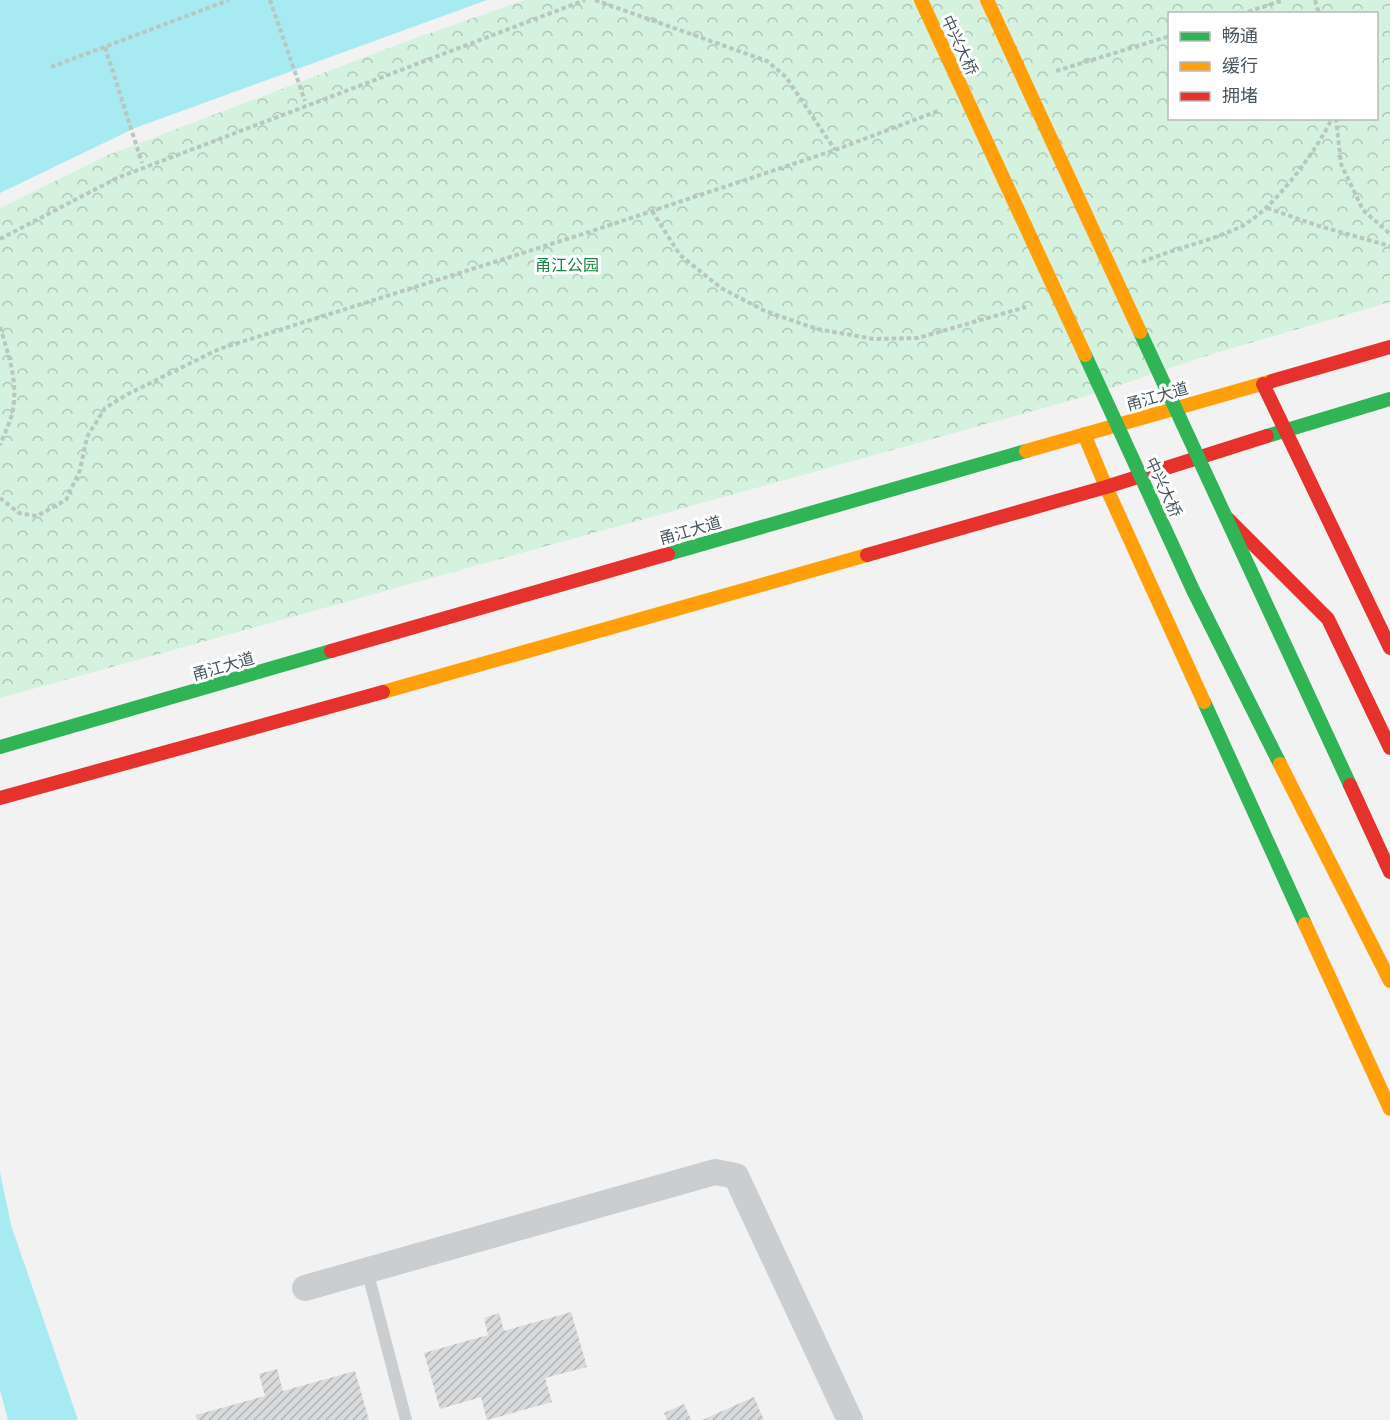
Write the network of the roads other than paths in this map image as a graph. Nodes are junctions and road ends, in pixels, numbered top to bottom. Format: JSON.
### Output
{"nodes":[{"id":1,"x":921,"y":0,"type":"edge"},
{"id":2,"x":987,"y":0,"type":"edge"},
{"id":3,"x":1390,"y":347,"type":"edge"},
{"id":4,"x":1263,"y":384,"type":"junction"},
{"id":5,"x":1390,"y":399,"type":"edge"},
{"id":6,"x":1285,"y":430,"type":"junction"},
{"id":7,"x":1084,"y":434,"type":"junction"},
{"id":8,"x":1106,"y":487,"type":"junction"},
{"id":9,"x":1224,"y":514,"type":"junction"},
{"id":10,"x":1390,"y":648,"type":"edge"},
{"id":11,"x":0,"y":747,"type":"edge"},
{"id":12,"x":1390,"y":748,"type":"edge"},
{"id":13,"x":0,"y":798,"type":"edge"},
{"id":14,"x":1390,"y":872,"type":"edge"},
{"id":15,"x":1390,"y":981,"type":"edge"},
{"id":16,"x":1390,"y":1109,"type":"edge"},
{"id":17,"x":367,"y":1270,"type":"junction"},
{"id":18,"x":305,"y":1288,"type":"dead end"},
{"id":19,"x":406,"y":1420,"type":"edge"},
{"id":20,"x":850,"y":1420,"type":"edge"}],
"edges":[{"from":1,"to":15,"type":"main road","name":"中兴大桥","bridge":true},
{"from":2,"to":9,"type":"main road","bridge":true},
{"from":3,"to":4,"type":"main road","name":"甬江大道"},
{"from":4,"to":6,"type":"main road"},
{"from":4,"to":7,"type":"main road","name":"甬江大道"},
{"from":5,"to":6,"type":"main road"},
{"from":6,"to":8,"type":"main road"},
{"from":6,"to":10,"type":"main road"},
{"from":7,"to":8,"type":"main road"},
{"from":7,"to":11,"type":"main road","name":"甬江大道"},
{"from":8,"to":13,"type":"main road"},
{"from":8,"to":16,"type":"main road"},
{"from":9,"to":12,"type":"main road"},
{"from":9,"to":14,"type":"main road","bridge":true},
{"from":17,"to":18,"type":"street"},
{"from":17,"to":19,"type":"lane"},
{"from":17,"to":20,"type":"street"}]}
